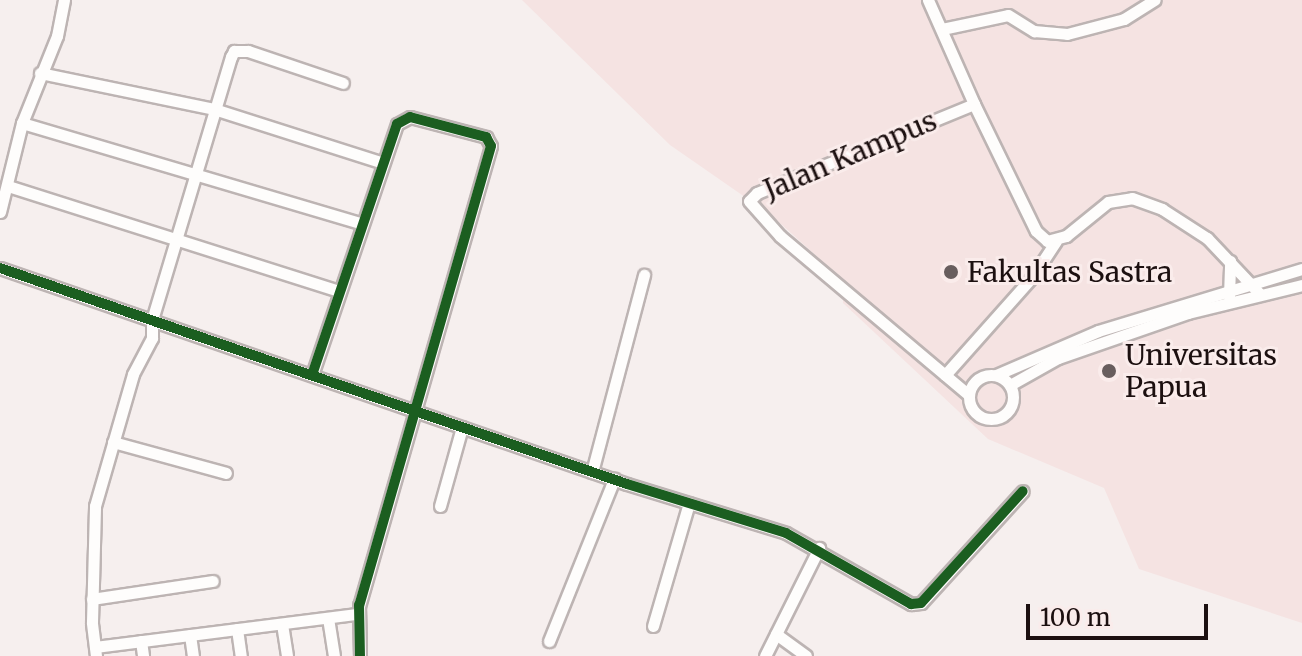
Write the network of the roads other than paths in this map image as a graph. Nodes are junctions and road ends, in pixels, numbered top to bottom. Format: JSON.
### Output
{"nodes":[{"id":1,"x":64,"y":0,"type":"edge"},
{"id":2,"x":928,"y":0,"type":"edge"},
{"id":3,"x":1155,"y":0,"type":"edge"},
{"id":4,"x":942,"y":29,"type":"junction"},
{"id":5,"x":40,"y":73,"type":"junction"},
{"id":6,"x":343,"y":83,"type":"dead end"},
{"id":7,"x":974,"y":104,"type":"junction"},
{"id":8,"x":214,"y":109,"type":"junction"},
{"id":9,"x":22,"y":123,"type":"junction"},
{"id":10,"x":383,"y":163,"type":"junction"},
{"id":11,"x":195,"y":172,"type":"junction"},
{"id":12,"x":8,"y":186,"type":"junction"},
{"id":13,"x":0,"y":212,"type":"edge"},
{"id":14,"x":362,"y":224,"type":"junction"},
{"id":15,"x":176,"y":237,"type":"junction"},
{"id":16,"x":1056,"y":241,"type":"junction"},
{"id":17,"x":1230,"y":261,"type":"junction"},
{"id":18,"x":0,"y":268,"type":"edge"},
{"id":19,"x":1302,"y":269,"type":"edge"},
{"id":20,"x":644,"y":275,"type":"dead end"},
{"id":21,"x":1302,"y":285,"type":"edge"},
{"id":22,"x":1257,"y":289,"type":"junction"},
{"id":23,"x":340,"y":291,"type":"junction"},
{"id":24,"x":1229,"y":297,"type":"junction"},
{"id":25,"x":152,"y":320,"type":"junction"},
{"id":26,"x":1069,"y":348,"type":"junction"},
{"id":27,"x":312,"y":375,"type":"junction"},
{"id":28,"x":945,"y":375,"type":"junction"},
{"id":29,"x":996,"y":375,"type":"junction"},
{"id":30,"x":1010,"y":385,"type":"junction"},
{"id":31,"x":969,"y":395,"type":"junction"},
{"id":32,"x":414,"y":411,"type":"junction"},
{"id":33,"x":462,"y":427,"type":"junction"},
{"id":34,"x":113,"y":442,"type":"junction"},
{"id":35,"x":592,"y":472,"type":"junction"},
{"id":36,"x":226,"y":473,"type":"dead end"},
{"id":37,"x":614,"y":479,"type":"junction"},
{"id":38,"x":1023,"y":491,"type":"dead end"},
{"id":39,"x":689,"y":503,"type":"junction"},
{"id":40,"x":440,"y":506,"type":"dead end"},
{"id":41,"x":819,"y":548,"type":"junction"},
{"id":42,"x":213,"y":581,"type":"dead end"},
{"id":43,"x":92,"y":599,"type":"junction"},
{"id":44,"x":357,"y":614,"type":"junction"},
{"id":45,"x":328,"y":618,"type":"junction"},
{"id":46,"x":282,"y":624,"type":"junction"},
{"id":47,"x":653,"y":626,"type":"dead end"},
{"id":48,"x":237,"y":629,"type":"junction"},
{"id":49,"x":776,"y":634,"type":"junction"},
{"id":50,"x":190,"y":635,"type":"junction"},
{"id":51,"x":141,"y":641,"type":"junction"},
{"id":52,"x":549,"y":641,"type":"dead end"},
{"id":53,"x":96,"y":652,"type":"edge"},
{"id":54,"x":143,"y":656,"type":"edge"},
{"id":55,"x":193,"y":656,"type":"edge"},
{"id":56,"x":241,"y":656,"type":"edge"},
{"id":57,"x":287,"y":656,"type":"edge"},
{"id":58,"x":334,"y":656,"type":"edge"},
{"id":59,"x":360,"y":656,"type":"edge"},
{"id":60,"x":765,"y":656,"type":"edge"},
{"id":61,"x":806,"y":656,"type":"edge"}],
"edges":[{"from":1,"to":5,"type":"street"},
{"from":2,"to":4,"type":"street","name":"Jalan Kampus"},
{"from":3,"to":4,"type":"street"},
{"from":4,"to":7,"type":"street","name":"Jalan Kampus"},
{"from":5,"to":8,"type":"street"},
{"from":5,"to":9,"type":"street"},
{"from":6,"to":8,"type":"street"},
{"from":7,"to":16,"type":"street","name":"Jalan Kampus"},
{"from":7,"to":28,"type":"street","name":"Jalan Kampus"},
{"from":8,"to":10,"type":"street"},
{"from":8,"to":11,"type":"street"},
{"from":9,"to":11,"type":"street"},
{"from":9,"to":12,"type":"street"},
{"from":10,"to":14,"type":"street"},
{"from":10,"to":32,"type":"street"},
{"from":11,"to":14,"type":"street"},
{"from":11,"to":15,"type":"street"},
{"from":12,"to":13,"type":"street"},
{"from":12,"to":15,"type":"street"},
{"from":14,"to":23,"type":"street"},
{"from":15,"to":23,"type":"street"},
{"from":15,"to":25,"type":"street"},
{"from":16,"to":17,"type":"street"},
{"from":16,"to":28,"type":"street"},
{"from":17,"to":22,"type":"street"},
{"from":17,"to":24,"type":"street"},
{"from":18,"to":25,"type":"street"},
{"from":19,"to":22,"type":"street"},
{"from":20,"to":35,"type":"street"},
{"from":21,"to":22,"type":"street"},
{"from":22,"to":24,"type":"street"},
{"from":23,"to":27,"type":"street"},
{"from":24,"to":26,"type":"street"},
{"from":25,"to":27,"type":"street"},
{"from":25,"to":34,"type":"street"},
{"from":26,"to":29,"type":"street"},
{"from":26,"to":30,"type":"street"},
{"from":27,"to":32,"type":"street"},
{"from":28,"to":31,"type":"street","name":"Jalan Kampus"},
{"from":29,"to":30,"type":"street"},
{"from":29,"to":31,"type":"street"},
{"from":30,"to":31,"type":"street","name":"Jalan Kampus"},
{"from":32,"to":33,"type":"street"},
{"from":32,"to":44,"type":"street"},
{"from":33,"to":35,"type":"street"},
{"from":33,"to":40,"type":"street"},
{"from":34,"to":36,"type":"street"},
{"from":34,"to":43,"type":"street"},
{"from":35,"to":37,"type":"street"},
{"from":37,"to":39,"type":"street"},
{"from":37,"to":52,"type":"street"},
{"from":38,"to":41,"type":"street"},
{"from":39,"to":41,"type":"street"},
{"from":39,"to":47,"type":"street"},
{"from":41,"to":49,"type":"street"},
{"from":42,"to":43,"type":"street"},
{"from":43,"to":53,"type":"street"},
{"from":44,"to":45,"type":"street"},
{"from":44,"to":59,"type":"street"},
{"from":45,"to":46,"type":"street"},
{"from":45,"to":58,"type":"street"},
{"from":46,"to":48,"type":"street"},
{"from":46,"to":57,"type":"street"},
{"from":48,"to":50,"type":"street"},
{"from":48,"to":56,"type":"street"},
{"from":49,"to":60,"type":"street"},
{"from":49,"to":61,"type":"street"},
{"from":50,"to":51,"type":"street"},
{"from":50,"to":55,"type":"street"},
{"from":51,"to":53,"type":"street"},
{"from":51,"to":54,"type":"street"}]}
